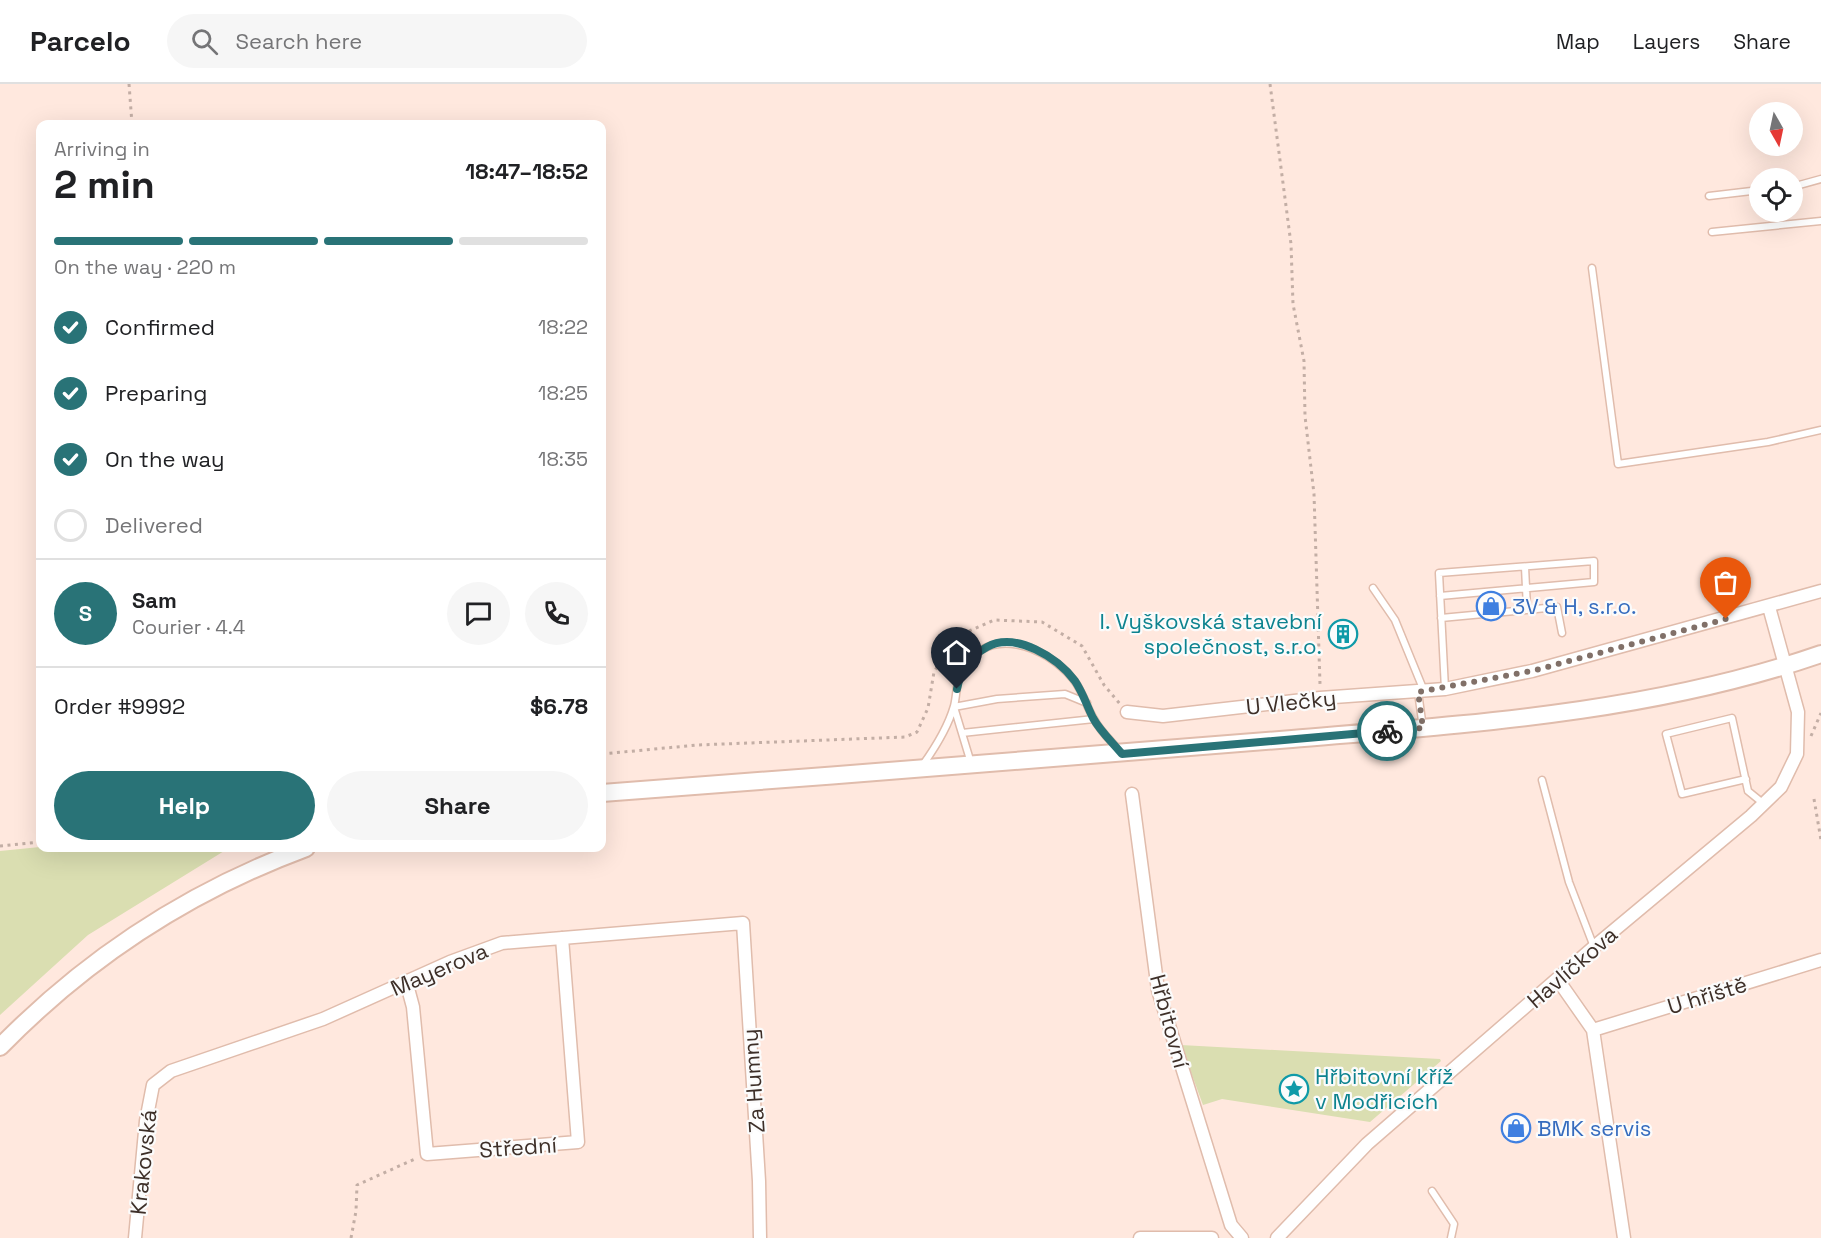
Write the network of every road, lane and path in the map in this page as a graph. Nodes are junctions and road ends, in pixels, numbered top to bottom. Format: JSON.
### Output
{"nodes":[{"id":1,"x":129,"y":84,"type":"edge"},
{"id":2,"x":1270,"y":84,"type":"edge"},
{"id":3,"x":132,"y":120,"type":"edge"},
{"id":4,"x":1821,"y":179,"type":"edge"},
{"id":5,"x":1803,"y":184,"type":"edge"},
{"id":6,"x":1749,"y":191,"type":"edge"},
{"id":7,"x":1709,"y":196,"type":"dead end"},
{"id":8,"x":1821,"y":221,"type":"edge"},
{"id":9,"x":1712,"y":232,"type":"dead end"},
{"id":10,"x":1592,"y":268,"type":"dead end"},
{"id":11,"x":1821,"y":430,"type":"edge"},
{"id":12,"x":1525,"y":567,"type":"junction"},
{"id":13,"x":1373,"y":588,"type":"dead end"},
{"id":14,"x":1526,"y":588,"type":"junction"},
{"id":15,"x":1821,"y":591,"type":"edge"},
{"id":16,"x":1440,"y":596,"type":"junction"},
{"id":17,"x":1769,"y":607,"type":"junction"},
{"id":18,"x":1527,"y":608,"type":"junction"},
{"id":19,"x":1441,"y":618,"type":"junction"},
{"id":20,"x":1562,"y":633,"type":"dead end"},
{"id":21,"x":1821,"y":654,"type":"edge"},
{"id":22,"x":1787,"y":666,"type":"junction"},
{"id":23,"x":1445,"y":688,"type":"junction"},
{"id":24,"x":1421,"y":692,"type":"junction"},
{"id":25,"x":1320,"y":698,"type":"junction"},
{"id":26,"x":1087,"y":703,"type":"junction"},
{"id":27,"x":954,"y":707,"type":"junction"},
{"id":28,"x":1126,"y":712,"type":"joint"},
{"id":29,"x":1094,"y":719,"type":"junction"},
{"id":30,"x":1423,"y":728,"type":"junction"},
{"id":31,"x":962,"y":734,"type":"junction"},
{"id":32,"x":606,"y":754,"type":"edge"},
{"id":33,"x":1122,"y":754,"type":"junction"},
{"id":34,"x":971,"y":764,"type":"junction"},
{"id":35,"x":921,"y":768,"type":"junction"},
{"id":36,"x":1746,"y":779,"type":"junction"},
{"id":37,"x":1542,"y":780,"type":"dead end"},
{"id":38,"x":606,"y":794,"type":"edge"},
{"id":39,"x":1132,"y":794,"type":"dead end"},
{"id":40,"x":1814,"y":799,"type":"dead end"},
{"id":41,"x":1764,"y":804,"type":"junction"},
{"id":42,"x":1821,"y":840,"type":"edge"},
{"id":43,"x":36,"y":842,"type":"edge"},
{"id":44,"x":0,"y":846,"type":"edge"},
{"id":45,"x":295,"y":852,"type":"edge"},
{"id":46,"x":742,"y":923,"type":"joint"},
{"id":47,"x":562,"y":938,"type":"junction"},
{"id":48,"x":1594,"y":947,"type":"junction"},
{"id":49,"x":1821,"y":960,"type":"edge"},
{"id":50,"x":1558,"y":980,"type":"junction"},
{"id":51,"x":406,"y":981,"type":"junction"},
{"id":52,"x":1593,"y":1030,"type":"junction"},
{"id":53,"x":0,"y":1047,"type":"edge"},
{"id":54,"x":153,"y":1085,"type":"joint"},
{"id":55,"x":427,"y":1154,"type":"junction"},
{"id":56,"x":1432,"y":1191,"type":"dead end"},
{"id":57,"x":135,"y":1238,"type":"edge"},
{"id":58,"x":351,"y":1238,"type":"edge"},
{"id":59,"x":759,"y":1238,"type":"edge"},
{"id":60,"x":1140,"y":1238,"type":"edge"},
{"id":61,"x":1212,"y":1238,"type":"edge"},
{"id":62,"x":1242,"y":1238,"type":"edge"},
{"id":63,"x":1277,"y":1238,"type":"edge"},
{"id":64,"x":1452,"y":1238,"type":"edge"},
{"id":65,"x":1624,"y":1238,"type":"edge"}],
"edges":[{"from":1,"to":3,"type":"path"},
{"from":2,"to":25,"type":"path"},
{"from":4,"to":5,"type":"lane"},
{"from":6,"to":7,"type":"lane"},
{"from":8,"to":9,"type":"lane"},
{"from":10,"to":11,"type":"lane"},
{"from":12,"to":14,"type":"lane"},
{"from":12,"to":14,"type":"lane"},
{"from":12,"to":16,"type":"lane"},
{"from":13,"to":24,"type":"lane"},
{"from":14,"to":16,"type":"lane"},
{"from":14,"to":18,"type":"lane"},
{"from":15,"to":17,"type":"street","name":"U Vlečky"},
{"from":16,"to":19,"type":"lane"},
{"from":17,"to":22,"type":"street"},
{"from":17,"to":23,"type":"street","name":"U Vlečky"},
{"from":18,"to":19,"type":"lane"},
{"from":18,"to":20,"type":"lane"},
{"from":19,"to":23,"type":"lane"},
{"from":21,"to":22,"type":"main road"},
{"from":22,"to":30,"type":"main road"},
{"from":22,"to":41,"type":"street","name":"Havlíčkova"},
{"from":23,"to":24,"type":"street","name":"U Vlečky"},
{"from":24,"to":25,"type":"street","name":"U Vlečky"},
{"from":24,"to":30,"type":"lane"},
{"from":25,"to":28,"type":"street","name":"U Vlečky"},
{"from":26,"to":27,"type":"lane"},
{"from":26,"to":27,"type":"lane"},
{"from":26,"to":29,"type":"lane"},
{"from":27,"to":31,"type":"lane"},
{"from":27,"to":35,"type":"lane"},
{"from":28,"to":32,"type":"path"},
{"from":29,"to":31,"type":"lane"},
{"from":29,"to":33,"type":"lane"},
{"from":30,"to":33,"type":"main road"},
{"from":31,"to":34,"type":"lane"},
{"from":33,"to":34,"type":"main road"},
{"from":34,"to":35,"type":"main road"},
{"from":35,"to":38,"type":"main road"},
{"from":36,"to":36,"type":"lane"},
{"from":36,"to":41,"type":"lane"},
{"from":37,"to":48,"type":"lane"},
{"from":39,"to":62,"type":"street","name":"Hřbitovní"},
{"from":40,"to":42,"type":"path"},
{"from":41,"to":48,"type":"street","name":"Havlíčkova"},
{"from":43,"to":44,"type":"path"},
{"from":45,"to":53,"type":"main road"},
{"from":46,"to":47,"type":"street","name":"Mayerova"},
{"from":46,"to":59,"type":"street","name":"Za Humny"},
{"from":47,"to":51,"type":"street","name":"Mayerova"},
{"from":47,"to":55,"type":"street","name":"Střední"},
{"from":48,"to":50,"type":"street","name":"Havlíčkova"},
{"from":49,"to":52,"type":"street","name":"U hřiště"},
{"from":50,"to":52,"type":"street"},
{"from":50,"to":63,"type":"street","name":"Havlíčkova"},
{"from":51,"to":54,"type":"street","name":"Mayerova"},
{"from":51,"to":55,"type":"street"},
{"from":52,"to":65,"type":"street"},
{"from":54,"to":57,"type":"street","name":"Krakovská"},
{"from":55,"to":58,"type":"path"},
{"from":56,"to":64,"type":"lane"},
{"from":60,"to":61,"type":"street"}]}
